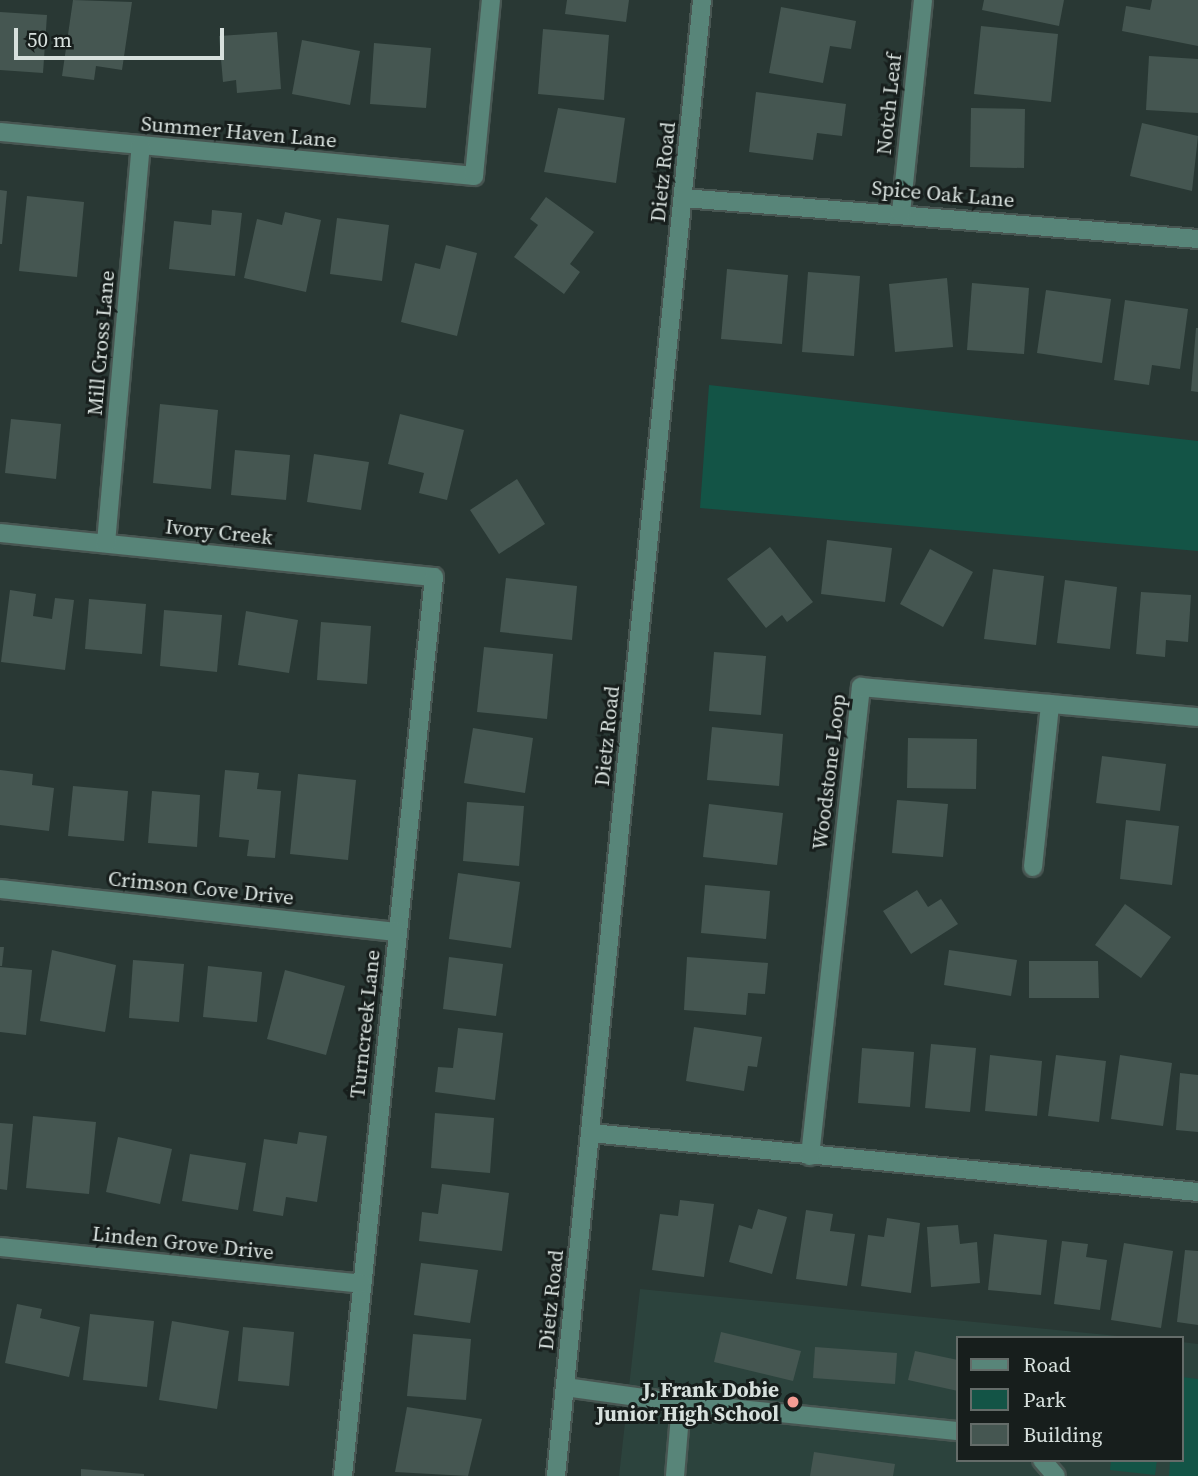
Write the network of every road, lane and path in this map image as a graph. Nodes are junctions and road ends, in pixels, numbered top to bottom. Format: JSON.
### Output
{"nodes":[{"id":1,"x":491,"y":0,"type":"edge"},
{"id":2,"x":702,"y":0,"type":"edge"},
{"id":3,"x":923,"y":0,"type":"edge"},
{"id":4,"x":0,"y":132,"type":"edge"},
{"id":5,"x":141,"y":146,"type":"junction"},
{"id":6,"x":683,"y":198,"type":"junction"},
{"id":7,"x":901,"y":213,"type":"junction"},
{"id":8,"x":1198,"y":239,"type":"edge"},
{"id":9,"x":0,"y":533,"type":"edge"},
{"id":10,"x":106,"y":543,"type":"junction"},
{"id":11,"x":434,"y":577,"type":"joint"},
{"id":12,"x":1050,"y":704,"type":"junction"},
{"id":13,"x":1198,"y":717,"type":"edge"},
{"id":14,"x":1033,"y":867,"type":"dead end"},
{"id":15,"x":0,"y":889,"type":"edge"},
{"id":16,"x":397,"y":932,"type":"junction"},
{"id":17,"x":591,"y":1133,"type":"junction"},
{"id":18,"x":810,"y":1156,"type":"junction"},
{"id":19,"x":1198,"y":1192,"type":"edge"},
{"id":20,"x":0,"y":1247,"type":"edge"},
{"id":21,"x":362,"y":1284,"type":"junction"},
{"id":22,"x":565,"y":1387,"type":"junction"},
{"id":23,"x":681,"y":1403,"type":"junction"},
{"id":24,"x":956,"y":1431,"type":"edge"},
{"id":25,"x":1044,"y":1462,"type":"edge"},
{"id":26,"x":342,"y":1476,"type":"edge"},
{"id":27,"x":556,"y":1476,"type":"edge"},
{"id":28,"x":675,"y":1476,"type":"edge"},
{"id":29,"x":1056,"y":1476,"type":"edge"}],
"edges":[{"from":1,"to":5,"type":"street","name":"Summer Haven Lane"},
{"from":2,"to":6,"type":"street","name":"Dietz Road"},
{"from":3,"to":7,"type":"street","name":"Notch Leaf"},
{"from":4,"to":5,"type":"street","name":"Summer Haven Lane"},
{"from":5,"to":10,"type":"street","name":"Mill Cross Lane"},
{"from":6,"to":7,"type":"street","name":"Spice Oak Lane"},
{"from":6,"to":17,"type":"street","name":"Dietz Road"},
{"from":7,"to":8,"type":"street","name":"Spice Oak Lane"},
{"from":9,"to":10,"type":"street","name":"Ivory Creek"},
{"from":10,"to":11,"type":"street","name":"Ivory Creek"},
{"from":11,"to":16,"type":"street","name":"Turncreek Lane"},
{"from":12,"to":13,"type":"street","name":"Woodstone Loop"},
{"from":12,"to":14,"type":"street"},
{"from":12,"to":18,"type":"street","name":"Woodstone Loop"},
{"from":15,"to":16,"type":"street","name":"Crimson Cove Drive"},
{"from":16,"to":21,"type":"street","name":"Turncreek Lane"},
{"from":17,"to":18,"type":"street"},
{"from":17,"to":22,"type":"street","name":"Dietz Road"},
{"from":18,"to":19,"type":"street"},
{"from":20,"to":21,"type":"street","name":"Linden Grove Drive"},
{"from":21,"to":26,"type":"street","name":"Turncreek Lane"},
{"from":22,"to":23,"type":"street"},
{"from":22,"to":27,"type":"street","name":"Dietz Road"},
{"from":23,"to":24,"type":"street"},
{"from":23,"to":28,"type":"street"},
{"from":25,"to":29,"type":"street"}]}
